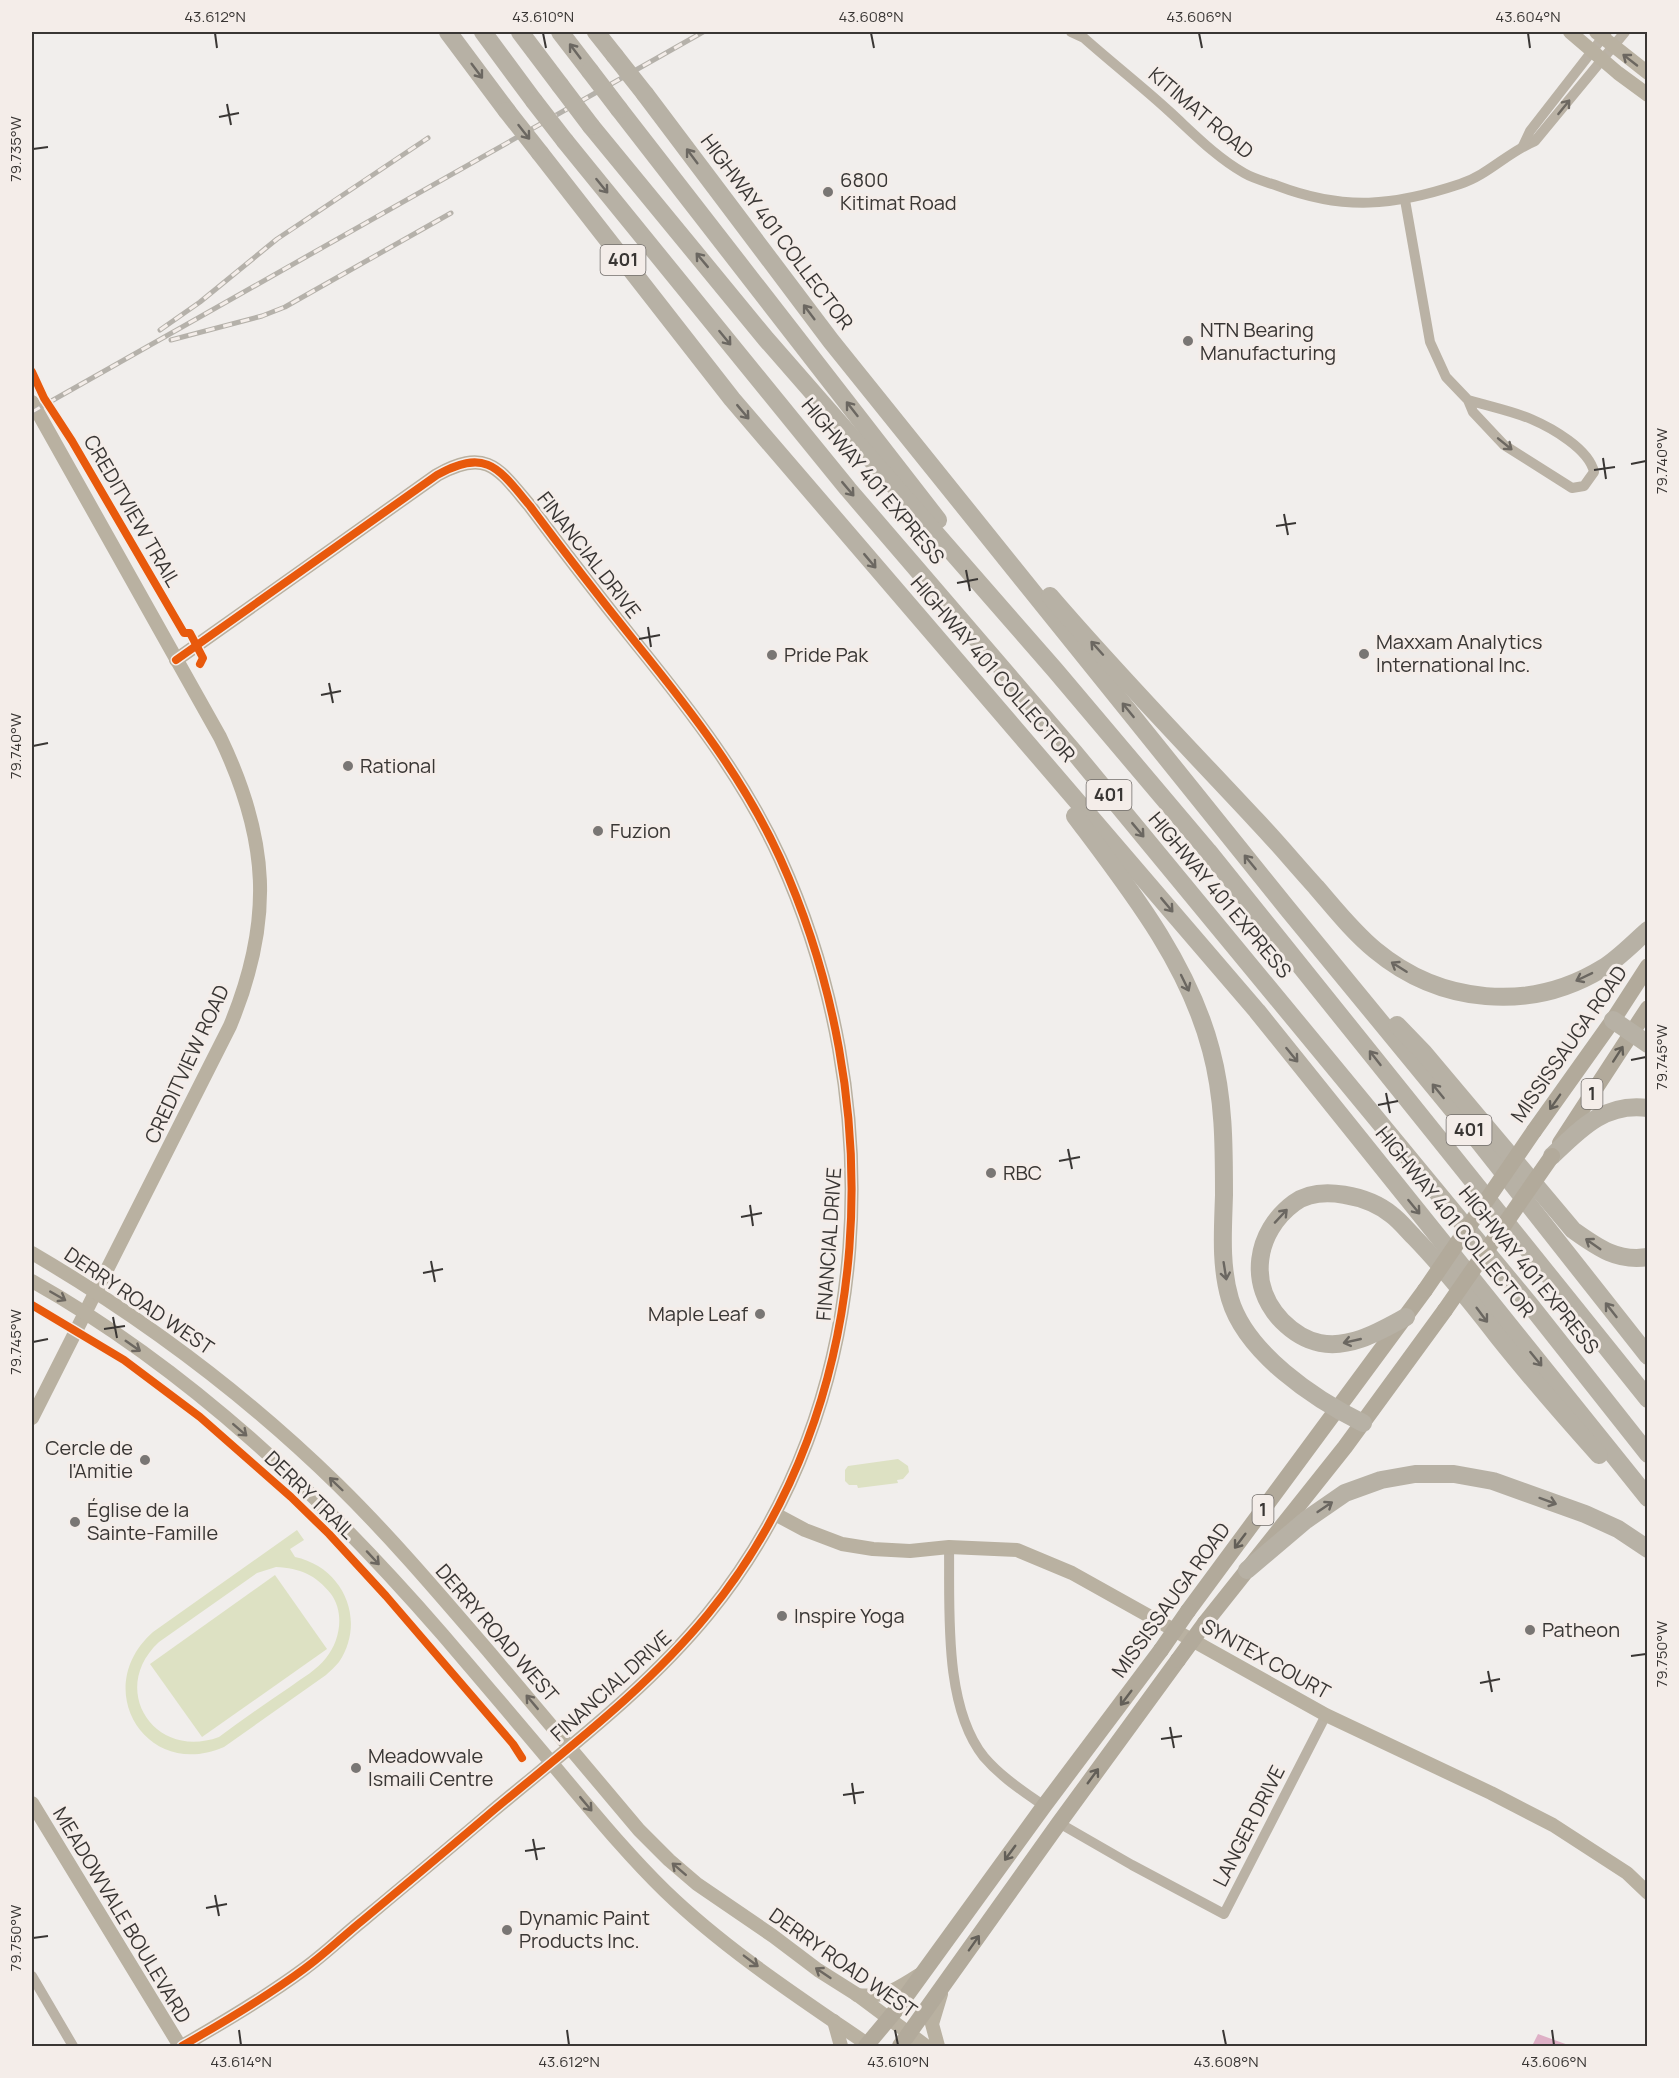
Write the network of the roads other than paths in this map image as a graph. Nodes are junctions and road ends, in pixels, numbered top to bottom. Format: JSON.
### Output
{"nodes":[{"id":1,"x":448,"y":32,"type":"edge"},
{"id":2,"x":483,"y":32,"type":"edge"},
{"id":3,"x":520,"y":32,"type":"edge"},
{"id":4,"x":560,"y":32,"type":"edge"},
{"id":5,"x":596,"y":32,"type":"edge"},
{"id":6,"x":1071,"y":32,"type":"edge"},
{"id":7,"x":1569,"y":32,"type":"edge"},
{"id":8,"x":1625,"y":32,"type":"edge"},
{"id":9,"x":1605,"y":37,"type":"edge"},
{"id":10,"x":1597,"y":55,"type":"junction"},
{"id":11,"x":1647,"y":73,"type":"edge"},
{"id":12,"x":1647,"y":95,"type":"edge"},
{"id":13,"x":1405,"y":200,"type":"junction"},
{"id":14,"x":831,"y":341,"type":"junction"},
{"id":15,"x":1468,"y":400,"type":"junction"},
{"id":16,"x":32,"y":402,"type":"edge"},
{"id":17,"x":176,"y":660,"type":"junction"},
{"id":18,"x":1055,"y":670,"type":"junction"},
{"id":19,"x":964,"y":671,"type":"junction"},
{"id":20,"x":1287,"y":908,"type":"junction"},
{"id":21,"x":1647,"y":930,"type":"edge"},
{"id":22,"x":1647,"y":966,"type":"edge"},
{"id":23,"x":1647,"y":1008,"type":"edge"},
{"id":24,"x":1613,"y":1020,"type":"junction"},
{"id":25,"x":1632,"y":1032,"type":"junction"},
{"id":26,"x":1647,"y":1044,"type":"edge"},
{"id":27,"x":1647,"y":1108,"type":"edge"},
{"id":28,"x":1552,"y":1156,"type":"junction"},
{"id":29,"x":32,"y":1253,"type":"edge"},
{"id":30,"x":1647,"y":1257,"type":"edge"},
{"id":31,"x":32,"y":1281,"type":"edge"},
{"id":32,"x":95,"y":1291,"type":"junction"},
{"id":33,"x":85,"y":1312,"type":"junction"},
{"id":34,"x":1406,"y":1317,"type":"junction"},
{"id":35,"x":1647,"y":1356,"type":"edge"},
{"id":36,"x":1647,"y":1399,"type":"edge"},
{"id":37,"x":1337,"y":1410,"type":"junction"},
{"id":38,"x":32,"y":1418,"type":"edge"},
{"id":39,"x":1363,"y":1423,"type":"junction"},
{"id":40,"x":1647,"y":1454,"type":"edge"},
{"id":41,"x":1647,"y":1498,"type":"edge"},
{"id":42,"x":1647,"y":1512,"type":"edge"},
{"id":43,"x":775,"y":1514,"type":"junction"},
{"id":44,"x":949,"y":1547,"type":"junction"},
{"id":45,"x":1647,"y":1549,"type":"edge"},
{"id":46,"x":1247,"y":1570,"type":"junction"},
{"id":47,"x":1326,"y":1715,"type":"junction"},
{"id":48,"x":569,"y":1747,"type":"junction"},
{"id":49,"x":551,"y":1762,"type":"junction"},
{"id":50,"x":1044,"y":1806,"type":"junction"},
{"id":51,"x":34,"y":1811,"type":"edge"},
{"id":52,"x":1059,"y":1823,"type":"junction"},
{"id":53,"x":1647,"y":1893,"type":"edge"},
{"id":54,"x":921,"y":1974,"type":"junction"},
{"id":55,"x":32,"y":1976,"type":"edge"},
{"id":56,"x":950,"y":1976,"type":"junction"},
{"id":57,"x":856,"y":1994,"type":"junction"},
{"id":58,"x":888,"y":2019,"type":"junction"},
{"id":59,"x":834,"y":2021,"type":"junction"},
{"id":60,"x":905,"y":2040,"type":"edge"},
{"id":61,"x":73,"y":2046,"type":"edge"},
{"id":62,"x":181,"y":2046,"type":"edge"},
{"id":63,"x":841,"y":2046,"type":"edge"},
{"id":64,"x":868,"y":2046,"type":"edge"},
{"id":65,"x":926,"y":2046,"type":"edge"},
{"id":66,"x":938,"y":2046,"type":"edge"}],
"edges":[{"from":1,"to":19,"type":"highway","name":"HIGHWAY 401 COLLECTOR","number":"401","one_way":true,"bridge":true},
{"from":2,"to":40,"type":"highway","name":"HIGHWAY 401 EXPRESS","number":"401","one_way":true,"bridge":true},
{"from":18,"to":3,"type":"highway","name":"HIGHWAY 401 EXPRESS","number":"401","one_way":true,"bridge":true},
{"from":18,"to":4,"type":"highway","one_way":true,"bridge":true},
{"from":14,"to":5,"type":"highway","name":"HIGHWAY 401 COLLECTOR","number":"401","one_way":true,"bridge":true},
{"from":6,"to":13,"type":"street","name":"KITIMAT ROAD"},
{"from":7,"to":10,"type":"main road"},
{"from":8,"to":9,"type":"street","name":"KITIMAT ROAD"},
{"from":9,"to":10,"type":"street","name":"KITIMAT ROAD"},
{"from":11,"to":9,"type":"main road","one_way":true},
{"from":10,"to":12,"type":"main road"},
{"from":10,"to":13,"type":"street","name":"KITIMAT ROAD"},
{"from":13,"to":15,"type":"street"},
{"from":20,"to":14,"type":"highway","name":"HIGHWAY 401 COLLECTOR","number":"401","one_way":true},
{"from":21,"to":14,"type":"highway","one_way":true},
{"from":15,"to":15,"type":"street","one_way":true},
{"from":16,"to":17,"type":"main road","name":"CREDITVIEW ROAD"},
{"from":17,"to":32,"type":"main road","name":"CREDITVIEW ROAD"},
{"from":17,"to":43,"type":"main road","name":"FINANCIAL DRIVE"},
{"from":36,"to":18,"type":"highway","name":"HIGHWAY 401 EXPRESS","number":"401","one_way":true},
{"from":19,"to":37,"type":"highway","one_way":true},
{"from":19,"to":41,"type":"highway","name":"HIGHWAY 401 COLLECTOR","number":"401","one_way":true},
{"from":30,"to":20,"type":"highway","one_way":true},
{"from":35,"to":20,"type":"highway","name":"HIGHWAY 401 COLLECTOR","number":"401","one_way":true},
{"from":22,"to":24,"type":"main road","name":"MISSISSAUGA ROAD","number":"1"},
{"from":23,"to":25,"type":"main road","name":"MISSISSAUGA ROAD","number":"1"},
{"from":24,"to":25,"type":"highway"},
{"from":24,"to":34,"type":"main road","name":"MISSISSAUGA ROAD","number":"1","one_way":true,"bridge":true},
{"from":25,"to":26,"type":"highway"},
{"from":28,"to":25,"type":"main road","name":"MISSISSAUGA ROAD","number":"1","one_way":true},
{"from":27,"to":28,"type":"highway"},
{"from":28,"to":39,"type":"main road","name":"MISSISSAUGA ROAD","number":"1","bridge":true},
{"from":29,"to":32,"type":"main road","name":"DERRY ROAD WEST"},
{"from":31,"to":33,"type":"main road","name":"DERRY ROAD WEST","one_way":true},
{"from":32,"to":33,"type":"main road","name":"CREDITVIEW ROAD"},
{"from":48,"to":32,"type":"main road","name":"DERRY ROAD WEST","one_way":true},
{"from":33,"to":38,"type":"main road"},
{"from":33,"to":49,"type":"main road","name":"DERRY ROAD WEST","one_way":true},
{"from":34,"to":37,"type":"main road","name":"MISSISSAUGA ROAD","number":"1"},
{"from":34,"to":42,"type":"highway","one_way":true},
{"from":37,"to":39,"type":"highway"},
{"from":37,"to":50,"type":"main road","name":"MISSISSAUGA ROAD","number":"1","one_way":true,"bridge":true},
{"from":39,"to":46,"type":"main road","name":"MISSISSAUGA ROAD","number":"1"},
{"from":43,"to":44,"type":"main road","name":"SYNTEX COURT"},
{"from":43,"to":48,"type":"main road","name":"FINANCIAL DRIVE"},
{"from":44,"to":47,"type":"main road","name":"SYNTEX COURT"},
{"from":44,"to":50,"type":"street"},
{"from":46,"to":45,"type":"highway","one_way":true},
{"from":52,"to":46,"type":"main road","name":"MISSISSAUGA ROAD","number":"1","one_way":true,"bridge":true},
{"from":47,"to":52,"type":"street","name":"LANGER DRIVE"},
{"from":47,"to":53,"type":"main road","name":"SYNTEX COURT"},
{"from":48,"to":49,"type":"main road","name":"FINANCIAL DRIVE"},
{"from":57,"to":48,"type":"main road","name":"DERRY ROAD WEST","one_way":true},
{"from":49,"to":59,"type":"main road","name":"DERRY ROAD WEST","one_way":true},
{"from":49,"to":62,"type":"main road","name":"FINANCIAL DRIVE"},
{"from":50,"to":54,"type":"main road","name":"MISSISSAUGA ROAD","number":"1","one_way":true},
{"from":51,"to":62,"type":"main road","name":"MEADOWVALE BOULEVARD"},
{"from":56,"to":52,"type":"main road","name":"MISSISSAUGA ROAD","number":"1","one_way":true},
{"from":54,"to":57,"type":"main road"},
{"from":54,"to":58,"type":"main road","name":"MISSISSAUGA ROAD","number":"1"},
{"from":55,"to":61,"type":"street"},
{"from":56,"to":60,"type":"main road","name":"MISSISSAUGA ROAD","number":"1"},
{"from":56,"to":66,"type":"main road"},
{"from":57,"to":58,"type":"main road","name":"DERRY ROAD WEST"},
{"from":58,"to":60,"type":"main road","name":"DERRY ROAD WEST"},
{"from":58,"to":64,"type":"main road","name":"MISSISSAUGA ROAD","number":"1"},
{"from":59,"to":63,"type":"main road"},
{"from":59,"to":64,"type":"main road","name":"DERRY ROAD WEST"},
{"from":60,"to":65,"type":"main road","name":"DERRY ROAD WEST"}]}
